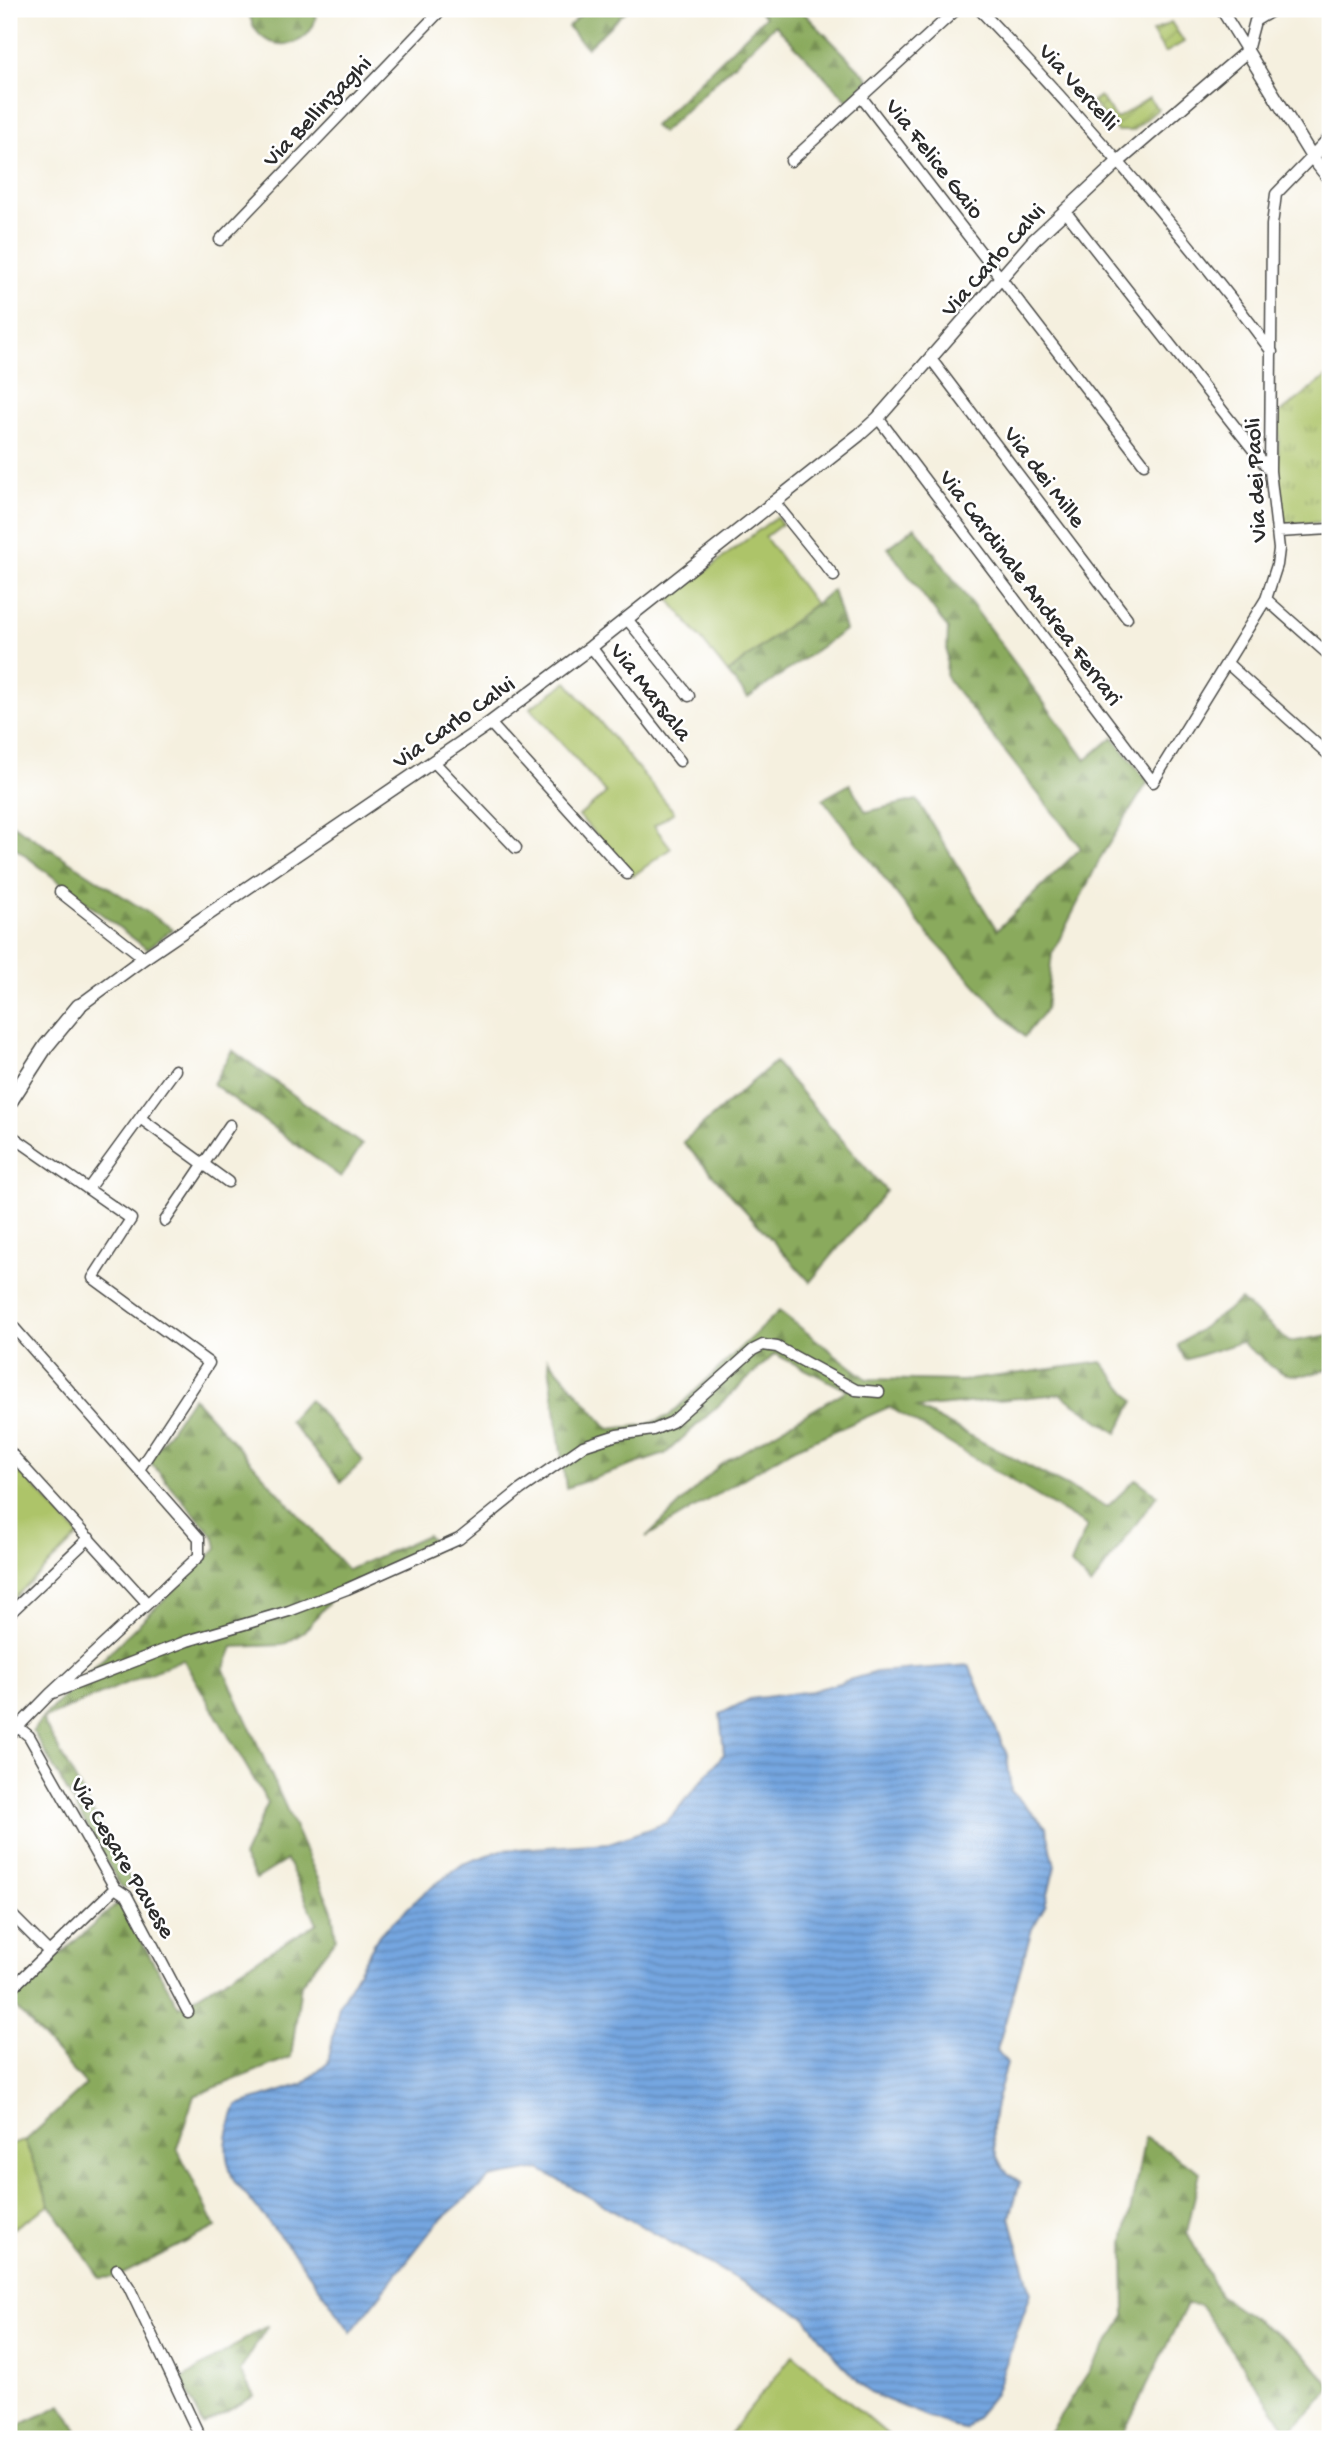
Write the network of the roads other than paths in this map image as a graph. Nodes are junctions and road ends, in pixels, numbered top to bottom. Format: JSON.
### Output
{"nodes":[{"id":1,"x":442,"y":9,"type":"edge"},
{"id":2,"x":957,"y":9,"type":"edge"},
{"id":3,"x":979,"y":9,"type":"edge"},
{"id":4,"x":1221,"y":9,"type":"edge"},
{"id":5,"x":1275,"y":9,"type":"edge"},
{"id":6,"x":1247,"y":51,"type":"junction"},
{"id":7,"x":862,"y":98,"type":"junction"},
{"id":8,"x":1330,"y":138,"type":"edge"},
{"id":9,"x":1311,"y":157,"type":"junction"},
{"id":10,"x":791,"y":161,"type":"dead end"},
{"id":11,"x":1119,"y":161,"type":"junction"},
{"id":12,"x":1330,"y":180,"type":"edge"},
{"id":13,"x":1065,"y":211,"type":"junction"},
{"id":14,"x":220,"y":240,"type":"dead end"},
{"id":15,"x":1002,"y":278,"type":"junction"},
{"id":16,"x":1272,"y":352,"type":"junction"},
{"id":17,"x":931,"y":359,"type":"junction"},
{"id":18,"x":878,"y":418,"type":"junction"},
{"id":19,"x":1144,"y":464,"type":"dead end"},
{"id":20,"x":1270,"y":471,"type":"junction"},
{"id":21,"x":775,"y":503,"type":"junction"},
{"id":22,"x":1330,"y":529,"type":"edge"},
{"id":23,"x":1278,"y":532,"type":"junction"},
{"id":24,"x":834,"y":576,"type":"dead end"},
{"id":25,"x":1266,"y":599,"type":"junction"},
{"id":26,"x":1127,"y":618,"type":"dead end"},
{"id":27,"x":627,"y":619,"type":"junction"},
{"id":28,"x":590,"y":647,"type":"junction"},
{"id":29,"x":1330,"y":656,"type":"edge"},
{"id":30,"x":1228,"y":664,"type":"junction"},
{"id":31,"x":689,"y":696,"type":"dead end"},
{"id":32,"x":490,"y":723,"type":"junction"},
{"id":33,"x":1330,"y":756,"type":"edge"},
{"id":34,"x":680,"y":761,"type":"dead end"},
{"id":35,"x":434,"y":762,"type":"junction"},
{"id":36,"x":1153,"y":782,"type":"joint"},
{"id":37,"x":516,"y":848,"type":"dead end"},
{"id":38,"x":627,"y":874,"type":"dead end"},
{"id":39,"x":60,"y":892,"type":"dead end"},
{"id":40,"x":144,"y":958,"type":"junction"},
{"id":41,"x":79,"y":1006,"type":"joint"},
{"id":42,"x":175,"y":1070,"type":"dead end"},
{"id":43,"x":9,"y":1103,"type":"edge"},
{"id":44,"x":140,"y":1118,"type":"junction"},
{"id":45,"x":230,"y":1125,"type":"dead end"},
{"id":46,"x":9,"y":1134,"type":"edge"},
{"id":47,"x":203,"y":1164,"type":"junction"},
{"id":48,"x":228,"y":1182,"type":"dead end"},
{"id":49,"x":88,"y":1189,"type":"junction"},
{"id":50,"x":164,"y":1221,"type":"dead end"},
{"id":51,"x":9,"y":1322,"type":"edge"},
{"id":52,"x":879,"y":1392,"type":"dead end"},
{"id":53,"x":9,"y":1451,"type":"edge"},
{"id":54,"x":140,"y":1468,"type":"junction"},
{"id":55,"x":89,"y":1538,"type":"junction"},
{"id":56,"x":147,"y":1603,"type":"junction"},
{"id":57,"x":9,"y":1614,"type":"edge"},
{"id":58,"x":50,"y":1694,"type":"junction"},
{"id":59,"x":9,"y":1720,"type":"edge"},
{"id":60,"x":18,"y":1728,"type":"junction"},
{"id":61,"x":9,"y":1736,"type":"edge"},
{"id":62,"x":115,"y":1888,"type":"junction"},
{"id":63,"x":9,"y":1912,"type":"edge"},
{"id":64,"x":48,"y":1951,"type":"junction"},
{"id":65,"x":9,"y":1991,"type":"edge"},
{"id":66,"x":188,"y":2011,"type":"dead end"},
{"id":67,"x":117,"y":2269,"type":"dead end"},
{"id":68,"x":201,"y":2439,"type":"edge"}],
"edges":[{"from":1,"to":14,"type":"street","name":"Via Bellinzaghi"},
{"from":2,"to":7,"type":"street"},
{"from":3,"to":11,"type":"street","name":"Via Vercelli"},
{"from":4,"to":6,"type":"street"},
{"from":5,"to":6,"type":"street"},
{"from":6,"to":9,"type":"street"},
{"from":6,"to":11,"type":"street","name":"Via Carlo Calvi"},
{"from":7,"to":10,"type":"street"},
{"from":7,"to":15,"type":"street","name":"Via Felice Gaio"},
{"from":8,"to":9,"type":"street"},
{"from":9,"to":12,"type":"street"},
{"from":9,"to":16,"type":"street","name":"Via dei Paoli"},
{"from":11,"to":13,"type":"street","name":"Via Carlo Calvi"},
{"from":11,"to":16,"type":"street","name":"Via Vercelli"},
{"from":13,"to":15,"type":"street","name":"Via Carlo Calvi"},
{"from":13,"to":20,"type":"street"},
{"from":15,"to":17,"type":"street","name":"Via Carlo Calvi"},
{"from":15,"to":19,"type":"street","name":"Via Felice Gaio"},
{"from":16,"to":20,"type":"street","name":"Via dei Paoli"},
{"from":17,"to":18,"type":"street","name":"Via Carlo Calvi"},
{"from":17,"to":26,"type":"street","name":"Via dei Mille"},
{"from":18,"to":21,"type":"street","name":"Via Carlo Calvi"},
{"from":18,"to":36,"type":"street","name":"Via Cardinale Andrea Ferrari"},
{"from":20,"to":23,"type":"street","name":"Via dei Paoli"},
{"from":21,"to":24,"type":"street"},
{"from":21,"to":27,"type":"street","name":"Via Carlo Calvi"},
{"from":22,"to":23,"type":"street"},
{"from":23,"to":25,"type":"street","name":"Via dei Paoli"},
{"from":25,"to":29,"type":"street"},
{"from":25,"to":30,"type":"street","name":"Via dei Paoli"},
{"from":27,"to":28,"type":"street","name":"Via Carlo Calvi"},
{"from":27,"to":31,"type":"street"},
{"from":28,"to":32,"type":"street","name":"Via Carlo Calvi"},
{"from":28,"to":34,"type":"street","name":"Via Marsala"},
{"from":30,"to":33,"type":"street"},
{"from":30,"to":36,"type":"street","name":"Via dei Paoli"},
{"from":32,"to":35,"type":"street","name":"Via Carlo Calvi"},
{"from":32,"to":38,"type":"street"},
{"from":35,"to":37,"type":"street"},
{"from":35,"to":40,"type":"street","name":"Via Carlo Calvi"},
{"from":39,"to":40,"type":"street"},
{"from":40,"to":41,"type":"street","name":"Via Carlo Calvi"},
{"from":41,"to":43,"type":"main road"},
{"from":42,"to":44,"type":"street"},
{"from":44,"to":47,"type":"street"},
{"from":44,"to":49,"type":"street"},
{"from":45,"to":47,"type":"street"},
{"from":46,"to":49,"type":"street"},
{"from":47,"to":48,"type":"street"},
{"from":47,"to":50,"type":"street"},
{"from":49,"to":54,"type":"street"},
{"from":51,"to":54,"type":"street"},
{"from":52,"to":58,"type":"street"},
{"from":53,"to":55,"type":"street"},
{"from":54,"to":56,"type":"street"},
{"from":55,"to":56,"type":"street"},
{"from":55,"to":57,"type":"street"},
{"from":56,"to":58,"type":"street"},
{"from":58,"to":60,"type":"street"},
{"from":59,"to":60,"type":"street","name":"Via Cesare Pavese"},
{"from":60,"to":61,"type":"street"},
{"from":60,"to":62,"type":"street","name":"Via Cesare Pavese"},
{"from":62,"to":64,"type":"street"},
{"from":62,"to":66,"type":"street","name":"Via Cesare Pavese"},
{"from":63,"to":64,"type":"street"},
{"from":64,"to":65,"type":"street"},
{"from":67,"to":68,"type":"street"}]}
